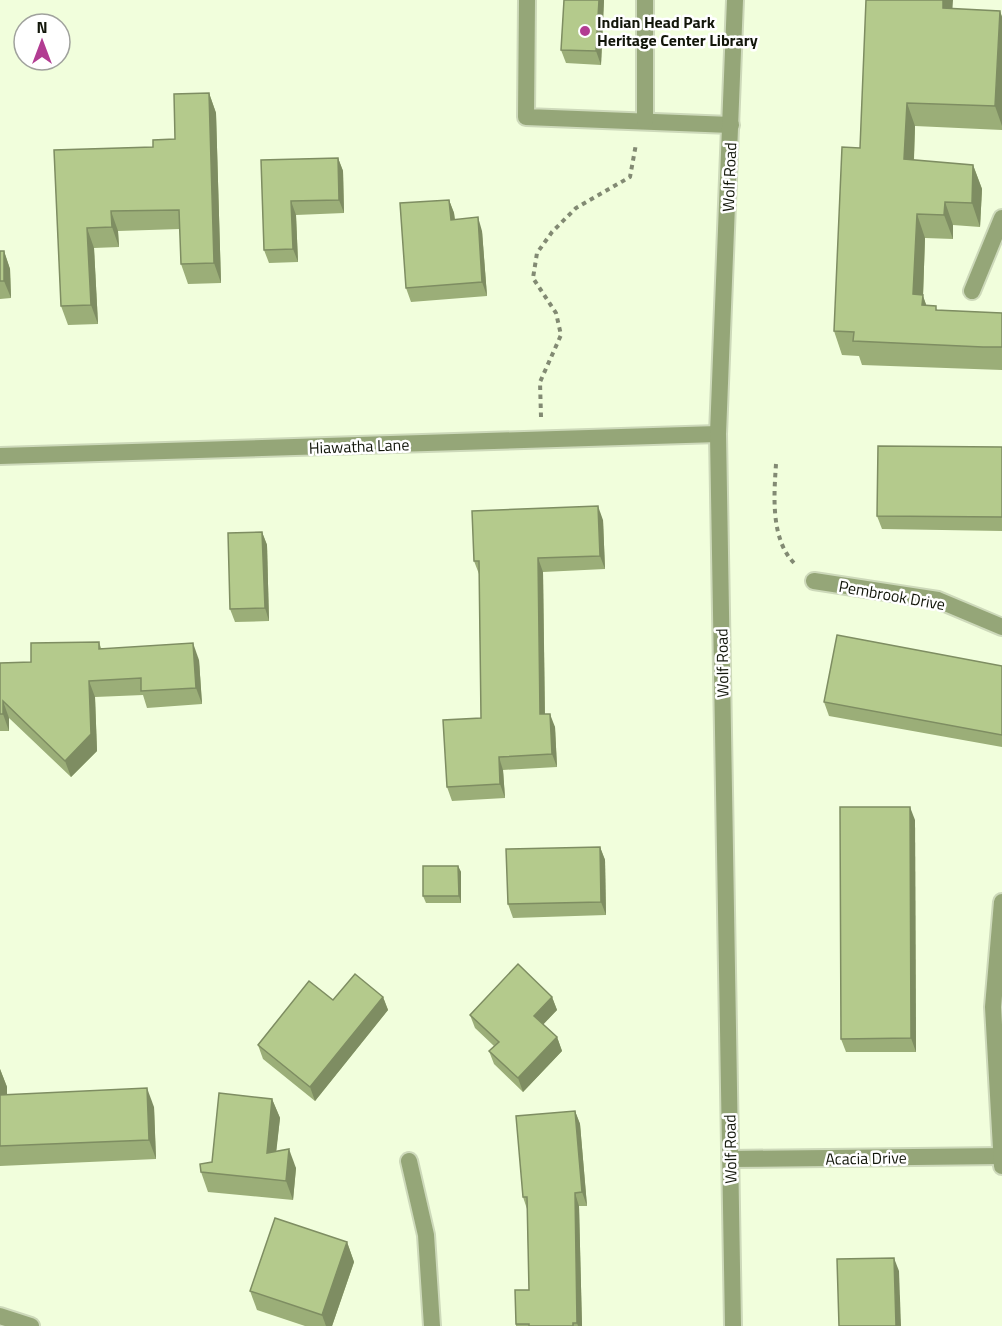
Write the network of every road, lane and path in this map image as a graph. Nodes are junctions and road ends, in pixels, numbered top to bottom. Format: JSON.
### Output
{"nodes":[{"id":1,"x":527,"y":0,"type":"edge"},
{"id":2,"x":645,"y":0,"type":"edge"},
{"id":3,"x":735,"y":0,"type":"edge"},
{"id":4,"x":645,"y":121,"type":"junction"},
{"id":5,"x":731,"y":124,"type":"junction"},
{"id":6,"x":1002,"y":218,"type":"edge"},
{"id":7,"x":972,"y":291,"type":"dead end"},
{"id":8,"x":718,"y":435,"type":"junction"},
{"id":9,"x":542,"y":440,"type":"junction"},
{"id":10,"x":0,"y":456,"type":"edge"},
{"id":11,"x":776,"y":464,"type":"dead end"},
{"id":12,"x":814,"y":581,"type":"joint"},
{"id":13,"x":1002,"y":627,"type":"edge"},
{"id":14,"x":1002,"y":902,"type":"edge"},
{"id":15,"x":1002,"y":1156,"type":"edge"},
{"id":16,"x":730,"y":1159,"type":"junction"},
{"id":17,"x":409,"y":1161,"type":"dead end"},
{"id":18,"x":1002,"y":1166,"type":"edge"},
{"id":19,"x":0,"y":1316,"type":"edge"},
{"id":20,"x":31,"y":1326,"type":"edge"},
{"id":21,"x":432,"y":1326,"type":"edge"},
{"id":22,"x":733,"y":1326,"type":"edge"}],
"edges":[{"from":1,"to":4,"type":"street"},
{"from":2,"to":4,"type":"street"},
{"from":3,"to":5,"type":"street","name":"Wolf Road"},
{"from":4,"to":5,"type":"street"},
{"from":4,"to":9,"type":"path"},
{"from":5,"to":8,"type":"street","name":"Wolf Road"},
{"from":6,"to":7,"type":"street"},
{"from":8,"to":9,"type":"street","name":"Hiawatha Lane"},
{"from":8,"to":16,"type":"street","name":"Wolf Road"},
{"from":9,"to":10,"type":"street","name":"Hiawatha Lane"},
{"from":11,"to":12,"type":"path"},
{"from":12,"to":13,"type":"street","name":"Pembrook Drive"},
{"from":14,"to":15,"type":"street"},
{"from":15,"to":16,"type":"street","name":"Acacia Drive"},
{"from":15,"to":18,"type":"street"},
{"from":16,"to":22,"type":"street","name":"Wolf Road"},
{"from":17,"to":21,"type":"street"},
{"from":19,"to":20,"type":"street"}]}
